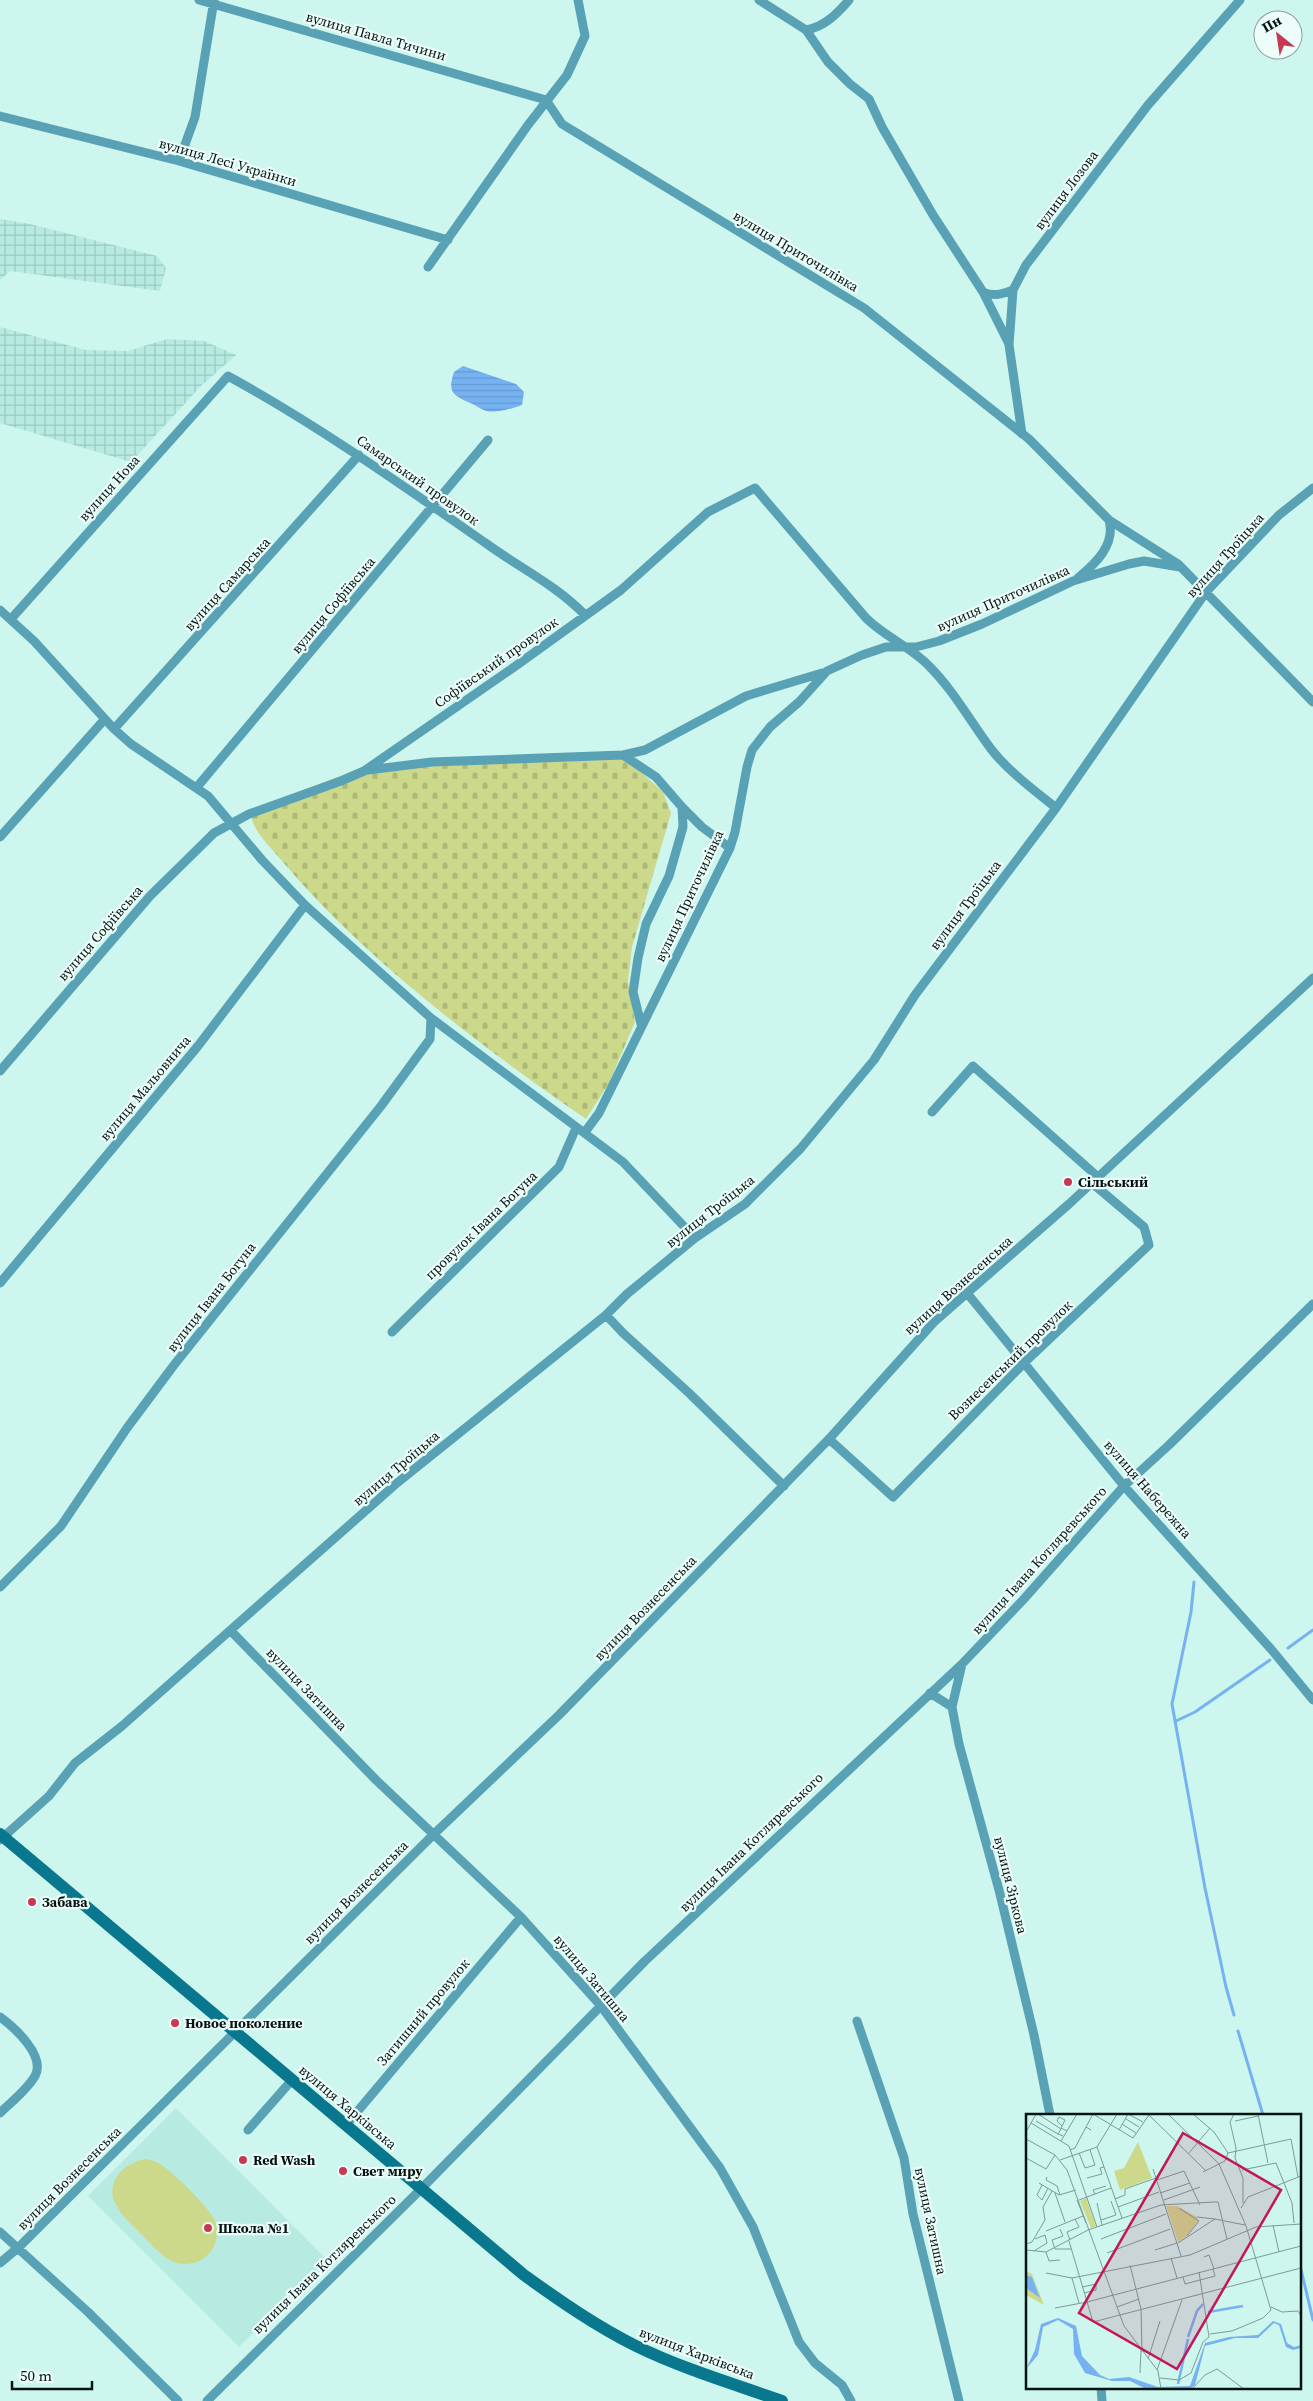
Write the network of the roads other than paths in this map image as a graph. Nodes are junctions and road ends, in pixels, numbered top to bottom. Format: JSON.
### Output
{"nodes":[{"id":1,"x":199,"y":0,"type":"edge"},
{"id":2,"x":578,"y":0,"type":"edge"},
{"id":3,"x":759,"y":0,"type":"edge"},
{"id":4,"x":849,"y":0,"type":"edge"},
{"id":5,"x":1240,"y":0,"type":"edge"},
{"id":6,"x":214,"y":2,"type":"edge"},
{"id":7,"x":806,"y":30,"type":"junction"},
{"id":8,"x":546,"y":100,"type":"junction"},
{"id":9,"x":0,"y":116,"type":"edge"},
{"id":10,"x":179,"y":161,"type":"junction"},
{"id":11,"x":448,"y":240,"type":"junction"},
{"id":12,"x":428,"y":267,"type":"dead end"},
{"id":13,"x":1013,"y":290,"type":"junction"},
{"id":14,"x":983,"y":292,"type":"junction"},
{"id":15,"x":1009,"y":345,"type":"junction"},
{"id":16,"x":228,"y":376,"type":"joint"},
{"id":17,"x":1022,"y":434,"type":"junction"},
{"id":18,"x":488,"y":440,"type":"dead end"},
{"id":19,"x":359,"y":455,"type":"junction"},
{"id":20,"x":1313,"y":488,"type":"edge"},
{"id":21,"x":434,"y":507,"type":"junction"},
{"id":22,"x":1109,"y":520,"type":"junction"},
{"id":23,"x":1182,"y":568,"type":"junction"},
{"id":24,"x":1073,"y":581,"type":"junction"},
{"id":25,"x":1206,"y":592,"type":"junction"},
{"id":26,"x":0,"y":610,"type":"edge"},
{"id":27,"x":585,"y":615,"type":"junction"},
{"id":28,"x":11,"y":619,"type":"junction"},
{"id":29,"x":907,"y":647,"type":"junction"},
{"id":30,"x":827,"y":671,"type":"junction"},
{"id":31,"x":1313,"y":702,"type":"edge"},
{"id":32,"x":104,"y":720,"type":"junction"},
{"id":33,"x":114,"y":729,"type":"junction"},
{"id":34,"x":623,"y":755,"type":"junction"},
{"id":35,"x":364,"y":771,"type":"junction"},
{"id":36,"x":197,"y":787,"type":"junction"},
{"id":37,"x":682,"y":807,"type":"junction"},
{"id":38,"x":1056,"y":808,"type":"junction"},
{"id":39,"x":230,"y":822,"type":"junction"},
{"id":40,"x":0,"y":837,"type":"edge"},
{"id":41,"x":730,"y":848,"type":"junction"},
{"id":42,"x":305,"y":905,"type":"junction"},
{"id":43,"x":1313,"y":978,"type":"edge"},
{"id":44,"x":431,"y":1018,"type":"junction"},
{"id":45,"x":641,"y":1024,"type":"junction"},
{"id":46,"x":0,"y":1071,"type":"edge"},
{"id":47,"x":932,"y":1112,"type":"dead end"},
{"id":48,"x":581,"y":1130,"type":"junction"},
{"id":49,"x":1095,"y":1180,"type":"junction"},
{"id":50,"x":695,"y":1238,"type":"junction"},
{"id":51,"x":0,"y":1283,"type":"edge"},
{"id":52,"x":967,"y":1293,"type":"junction"},
{"id":53,"x":1313,"y":1304,"type":"edge"},
{"id":54,"x":606,"y":1315,"type":"junction"},
{"id":55,"x":392,"y":1332,"type":"dead end"},
{"id":56,"x":1025,"y":1362,"type":"junction"},
{"id":57,"x":830,"y":1440,"type":"junction"},
{"id":58,"x":784,"y":1486,"type":"junction"},
{"id":59,"x":1124,"y":1486,"type":"junction"},
{"id":60,"x":0,"y":1587,"type":"edge"},
{"id":61,"x":231,"y":1631,"type":"junction"},
{"id":62,"x":962,"y":1664,"type":"junction"},
{"id":63,"x":930,"y":1694,"type":"junction"},
{"id":64,"x":1313,"y":1700,"type":"edge"},
{"id":65,"x":952,"y":1707,"type":"junction"},
{"id":66,"x":434,"y":1834,"type":"junction"},
{"id":67,"x":1,"y":1837,"type":"edge"},
{"id":68,"x":521,"y":1917,"type":"junction"},
{"id":69,"x":602,"y":2006,"type":"junction"},
{"id":70,"x":0,"y":2017,"type":"edge"},
{"id":71,"x":857,"y":2021,"type":"dead end"},
{"id":72,"x":236,"y":2032,"type":"junction"},
{"id":73,"x":292,"y":2080,"type":"junction"},
{"id":74,"x":0,"y":2113,"type":"edge"},
{"id":75,"x":1050,"y":2114,"type":"edge"},
{"id":76,"x":346,"y":2125,"type":"junction"},
{"id":77,"x":248,"y":2130,"type":"dead end"},
{"id":78,"x":421,"y":2189,"type":"junction"},
{"id":79,"x":0,"y":2232,"type":"edge"},
{"id":80,"x":18,"y":2247,"type":"junction"},
{"id":81,"x":0,"y":2263,"type":"edge"},
{"id":82,"x":1101,"y":2388,"type":"edge"},
{"id":83,"x":178,"y":2401,"type":"edge"},
{"id":84,"x":207,"y":2401,"type":"edge"},
{"id":85,"x":782,"y":2401,"type":"edge"},
{"id":86,"x":851,"y":2401,"type":"edge"},
{"id":87,"x":959,"y":2401,"type":"edge"},
{"id":88,"x":1102,"y":2401,"type":"edge"}],
"edges":[{"from":1,"to":6,"type":"street","name":"вулиця Павла Тичини"},
{"from":2,"to":8,"type":"street"},
{"from":3,"to":7,"type":"street"},
{"from":4,"to":7,"type":"street"},
{"from":5,"to":13,"type":"street","name":"вулиця Лозова"},
{"from":6,"to":8,"type":"street","name":"вулиця Павла Тичини"},
{"from":6,"to":10,"type":"street"},
{"from":7,"to":14,"type":"street"},
{"from":8,"to":11,"type":"street"},
{"from":8,"to":17,"type":"street","name":"вулиця Приточилівка"},
{"from":9,"to":10,"type":"street","name":"вулиця Лесі Українки"},
{"from":10,"to":11,"type":"street","name":"вулиця Лесі Українки"},
{"from":11,"to":12,"type":"street"},
{"from":13,"to":14,"type":"street"},
{"from":13,"to":15,"type":"street","name":"вулиця Лозова"},
{"from":14,"to":15,"type":"street"},
{"from":15,"to":17,"type":"street","name":"вулиця Лозова"},
{"from":16,"to":19,"type":"street","name":"Самарський провулок"},
{"from":16,"to":28,"type":"street","name":"вулиця Нова"},
{"from":17,"to":22,"type":"street","name":"вулиця Приточилівка"},
{"from":18,"to":21,"type":"street","name":"вулиця Софіївська"},
{"from":19,"to":21,"type":"street","name":"Самарський провулок"},
{"from":19,"to":33,"type":"street","name":"вулиця Самарська"},
{"from":20,"to":25,"type":"street","name":"вулиця Троїцька"},
{"from":21,"to":27,"type":"street","name":"Самарський провулок"},
{"from":21,"to":36,"type":"street","name":"вулиця Софіївська"},
{"from":22,"to":23,"type":"street","name":"вулиця Приточилівка"},
{"from":22,"to":24,"type":"street"},
{"from":23,"to":24,"type":"street","name":"вулиця Приточилівка"},
{"from":23,"to":25,"type":"street","name":"вулиця Приточилівка"},
{"from":24,"to":29,"type":"street","name":"вулиця Приточилівка"},
{"from":25,"to":31,"type":"street","name":"вулиця Приточилівка"},
{"from":25,"to":38,"type":"street","name":"вулиця Троїцька"},
{"from":26,"to":28,"type":"street"},
{"from":27,"to":29,"type":"street","name":"Софіївський провулок"},
{"from":27,"to":35,"type":"street","name":"Софіївський провулок"},
{"from":28,"to":32,"type":"street"},
{"from":29,"to":30,"type":"street","name":"вулиця Приточилівка"},
{"from":29,"to":38,"type":"street"},
{"from":30,"to":34,"type":"street"},
{"from":30,"to":41,"type":"street","name":"вулиця Приточилівка"},
{"from":32,"to":33,"type":"street"},
{"from":32,"to":40,"type":"street"},
{"from":33,"to":36,"type":"street"},
{"from":34,"to":35,"type":"street"},
{"from":34,"to":37,"type":"street"},
{"from":35,"to":39,"type":"street","name":"Софіївський провулок"},
{"from":36,"to":39,"type":"street"},
{"from":37,"to":41,"type":"street"},
{"from":37,"to":45,"type":"street"},
{"from":38,"to":50,"type":"street","name":"вулиця Троїцька"},
{"from":39,"to":42,"type":"street"},
{"from":39,"to":46,"type":"street","name":"вулиця Софіївська"},
{"from":41,"to":45,"type":"street","name":"вулиця Приточилівка"},
{"from":42,"to":44,"type":"street"},
{"from":42,"to":51,"type":"street","name":"вулиця Мальовнича"},
{"from":43,"to":49,"type":"street","name":"вулиця Вознесенська"},
{"from":44,"to":48,"type":"street"},
{"from":44,"to":60,"type":"street","name":"вулиця Івана Богуна"},
{"from":45,"to":48,"type":"street","name":"вулиця Приточилівка"},
{"from":47,"to":49,"type":"street","name":"Вознесенський провулок"},
{"from":48,"to":50,"type":"street"},
{"from":48,"to":55,"type":"street","name":"провулок Івана Богуна"},
{"from":49,"to":52,"type":"street","name":"вулиця Вознесенська"},
{"from":49,"to":56,"type":"street","name":"Вознесенський провулок"},
{"from":50,"to":54,"type":"street","name":"вулиця Троїцька"},
{"from":52,"to":56,"type":"street","name":"вулиця Набережна"},
{"from":52,"to":57,"type":"street","name":"вулиця Вознесенська"},
{"from":53,"to":59,"type":"street","name":"вулиця Івана Котляревського"},
{"from":54,"to":58,"type":"street"},
{"from":54,"to":61,"type":"street","name":"вулиця Троїцька"},
{"from":56,"to":57,"type":"street","name":"Вознесенський провулок"},
{"from":56,"to":59,"type":"street","name":"вулиця Набережна"},
{"from":57,"to":58,"type":"street","name":"вулиця Вознесенська"},
{"from":58,"to":66,"type":"street","name":"вулиця Вознесенська"},
{"from":59,"to":62,"type":"street","name":"вулиця Івана Котляревського"},
{"from":59,"to":64,"type":"street","name":"вулиця Набережна"},
{"from":61,"to":66,"type":"street","name":"вулиця Затишна"},
{"from":61,"to":67,"type":"street","name":"вулиця Троїцька"},
{"from":62,"to":63,"type":"street","name":"вулиця Івана Котляревського"},
{"from":62,"to":65,"type":"street","name":"вулиця Зіркова"},
{"from":63,"to":65,"type":"street"},
{"from":63,"to":69,"type":"street","name":"вулиця Івана Котляревського"},
{"from":65,"to":75,"type":"street","name":"вулиця Зіркова"},
{"from":66,"to":68,"type":"street","name":"вулиця Затишна"},
{"from":66,"to":72,"type":"street","name":"вулиця Вознесенська"},
{"from":67,"to":72,"type":"street","name":"вулиця Харківська"},
{"from":68,"to":69,"type":"street","name":"вулиця Затишна"},
{"from":68,"to":76,"type":"street","name":"Затишний провулок"},
{"from":69,"to":78,"type":"street","name":"вулиця Івана Котляревського"},
{"from":69,"to":86,"type":"street","name":"вулиця Затишна"},
{"from":70,"to":74,"type":"street"},
{"from":71,"to":87,"type":"street","name":"вулиця Затишна"},
{"from":72,"to":73,"type":"street","name":"вулиця Харківська"},
{"from":72,"to":80,"type":"street","name":"вулиця Вознесенська"},
{"from":73,"to":76,"type":"street","name":"вулиця Харківська"},
{"from":73,"to":77,"type":"street"},
{"from":76,"to":78,"type":"street","name":"вулиця Харківська"},
{"from":78,"to":84,"type":"street","name":"вулиця Івана Котляревського"},
{"from":78,"to":85,"type":"street","name":"вулиця Харківська"},
{"from":79,"to":80,"type":"street"},
{"from":80,"to":81,"type":"street","name":"вулиця Вознесенська"},
{"from":80,"to":83,"type":"street"},
{"from":82,"to":88,"type":"street"}]}
